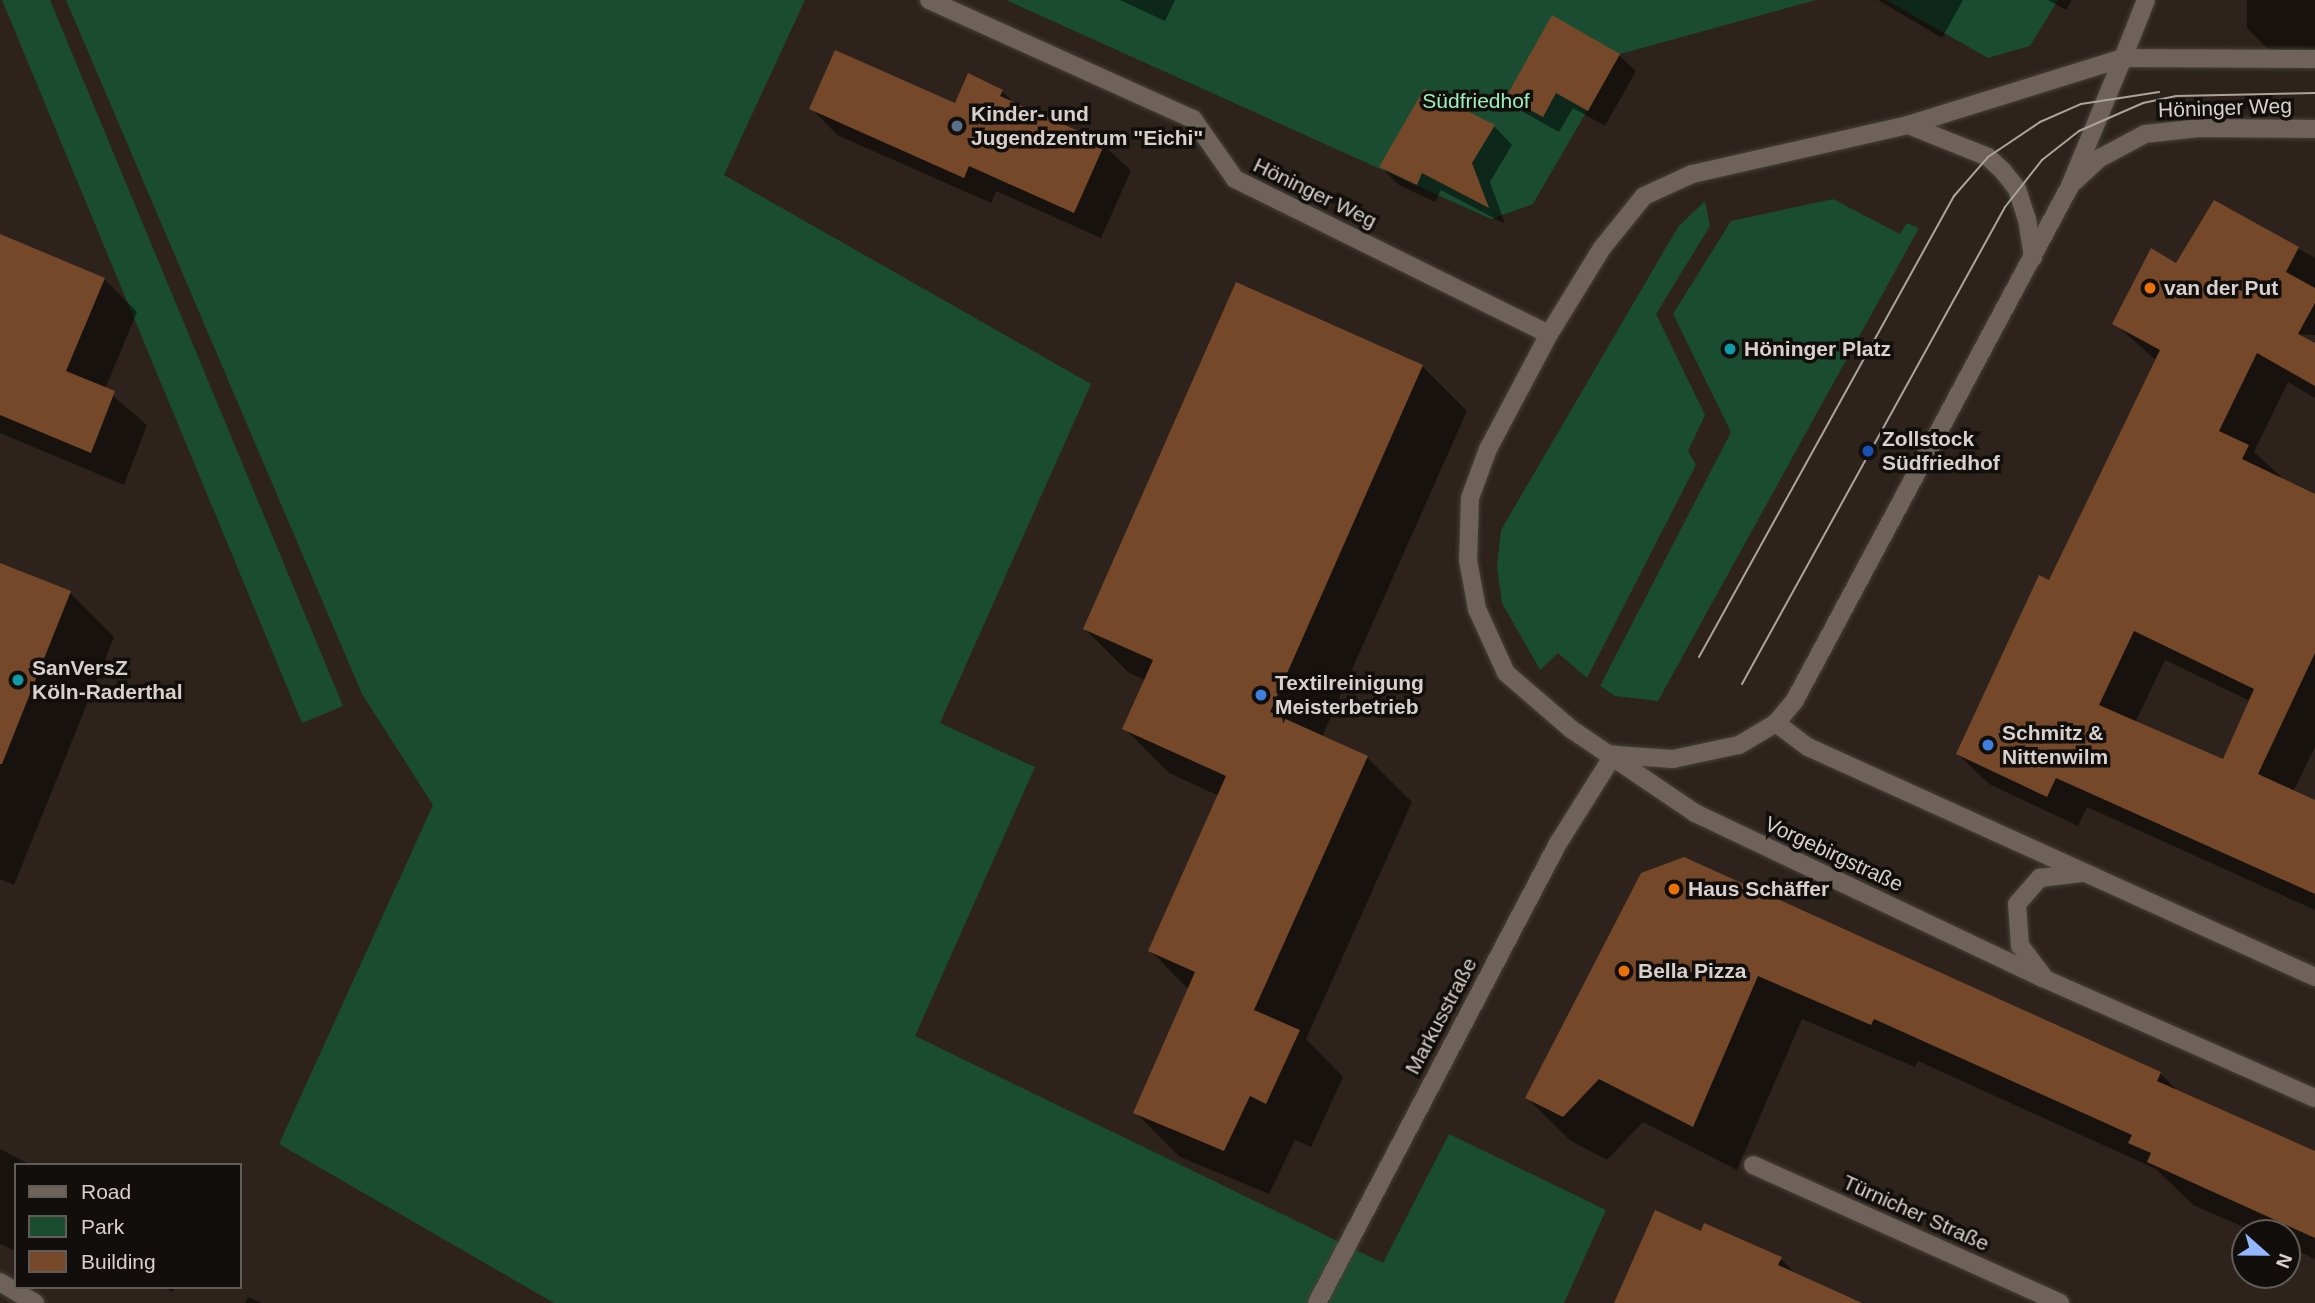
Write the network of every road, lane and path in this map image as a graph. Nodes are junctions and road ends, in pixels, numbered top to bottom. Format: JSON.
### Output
{"nodes":[{"id":1,"x":929,"y":0,"type":"edge"},
{"id":2,"x":2146,"y":0,"type":"edge"},
{"id":3,"x":2123,"y":58,"type":"junction"},
{"id":4,"x":2315,"y":59,"type":"edge"},
{"id":5,"x":1908,"y":125,"type":"junction"},
{"id":6,"x":2315,"y":129,"type":"edge"},
{"id":7,"x":2070,"y":186,"type":"junction"},
{"id":8,"x":2033,"y":258,"type":"junction"},
{"id":9,"x":1549,"y":334,"type":"junction"},
{"id":10,"x":1776,"y":723,"type":"junction"},
{"id":11,"x":1614,"y":754,"type":"junction"},
{"id":12,"x":2082,"y":873,"type":"junction"},
{"id":13,"x":2315,"y":977,"type":"edge"},
{"id":14,"x":2045,"y":979,"type":"junction"},
{"id":15,"x":2315,"y":1098,"type":"edge"},
{"id":16,"x":1753,"y":1165,"type":"dead end"},
{"id":17,"x":0,"y":1282,"type":"edge"},
{"id":18,"x":35,"y":1303,"type":"edge"},
{"id":19,"x":1317,"y":1303,"type":"edge"},
{"id":20,"x":2060,"y":1303,"type":"edge"}],
"edges":[{"from":1,"to":9,"type":"street","name":"Höninger Weg"},
{"from":2,"to":3,"type":"street"},
{"from":3,"to":4,"type":"street"},
{"from":3,"to":5,"type":"street"},
{"from":3,"to":7,"type":"street"},
{"from":5,"to":8,"type":"street"},
{"from":5,"to":9,"type":"street"},
{"from":6,"to":7,"type":"street","name":"Höninger Weg"},
{"from":7,"to":8,"type":"street"},
{"from":8,"to":10,"type":"street"},
{"from":9,"to":11,"type":"street"},
{"from":10,"to":11,"type":"street"},
{"from":10,"to":12,"type":"street"},
{"from":11,"to":14,"type":"street","name":"Vorgebirgstraße"},
{"from":11,"to":19,"type":"street","name":"Markusstraße"},
{"from":12,"to":13,"type":"street"},
{"from":12,"to":14,"type":"street","name":"Vorgebirgstraße"},
{"from":14,"to":15,"type":"street","name":"Vorgebirgstraße"},
{"from":16,"to":20,"type":"street","name":"Türnicher Straße"},
{"from":17,"to":18,"type":"street"}]}
